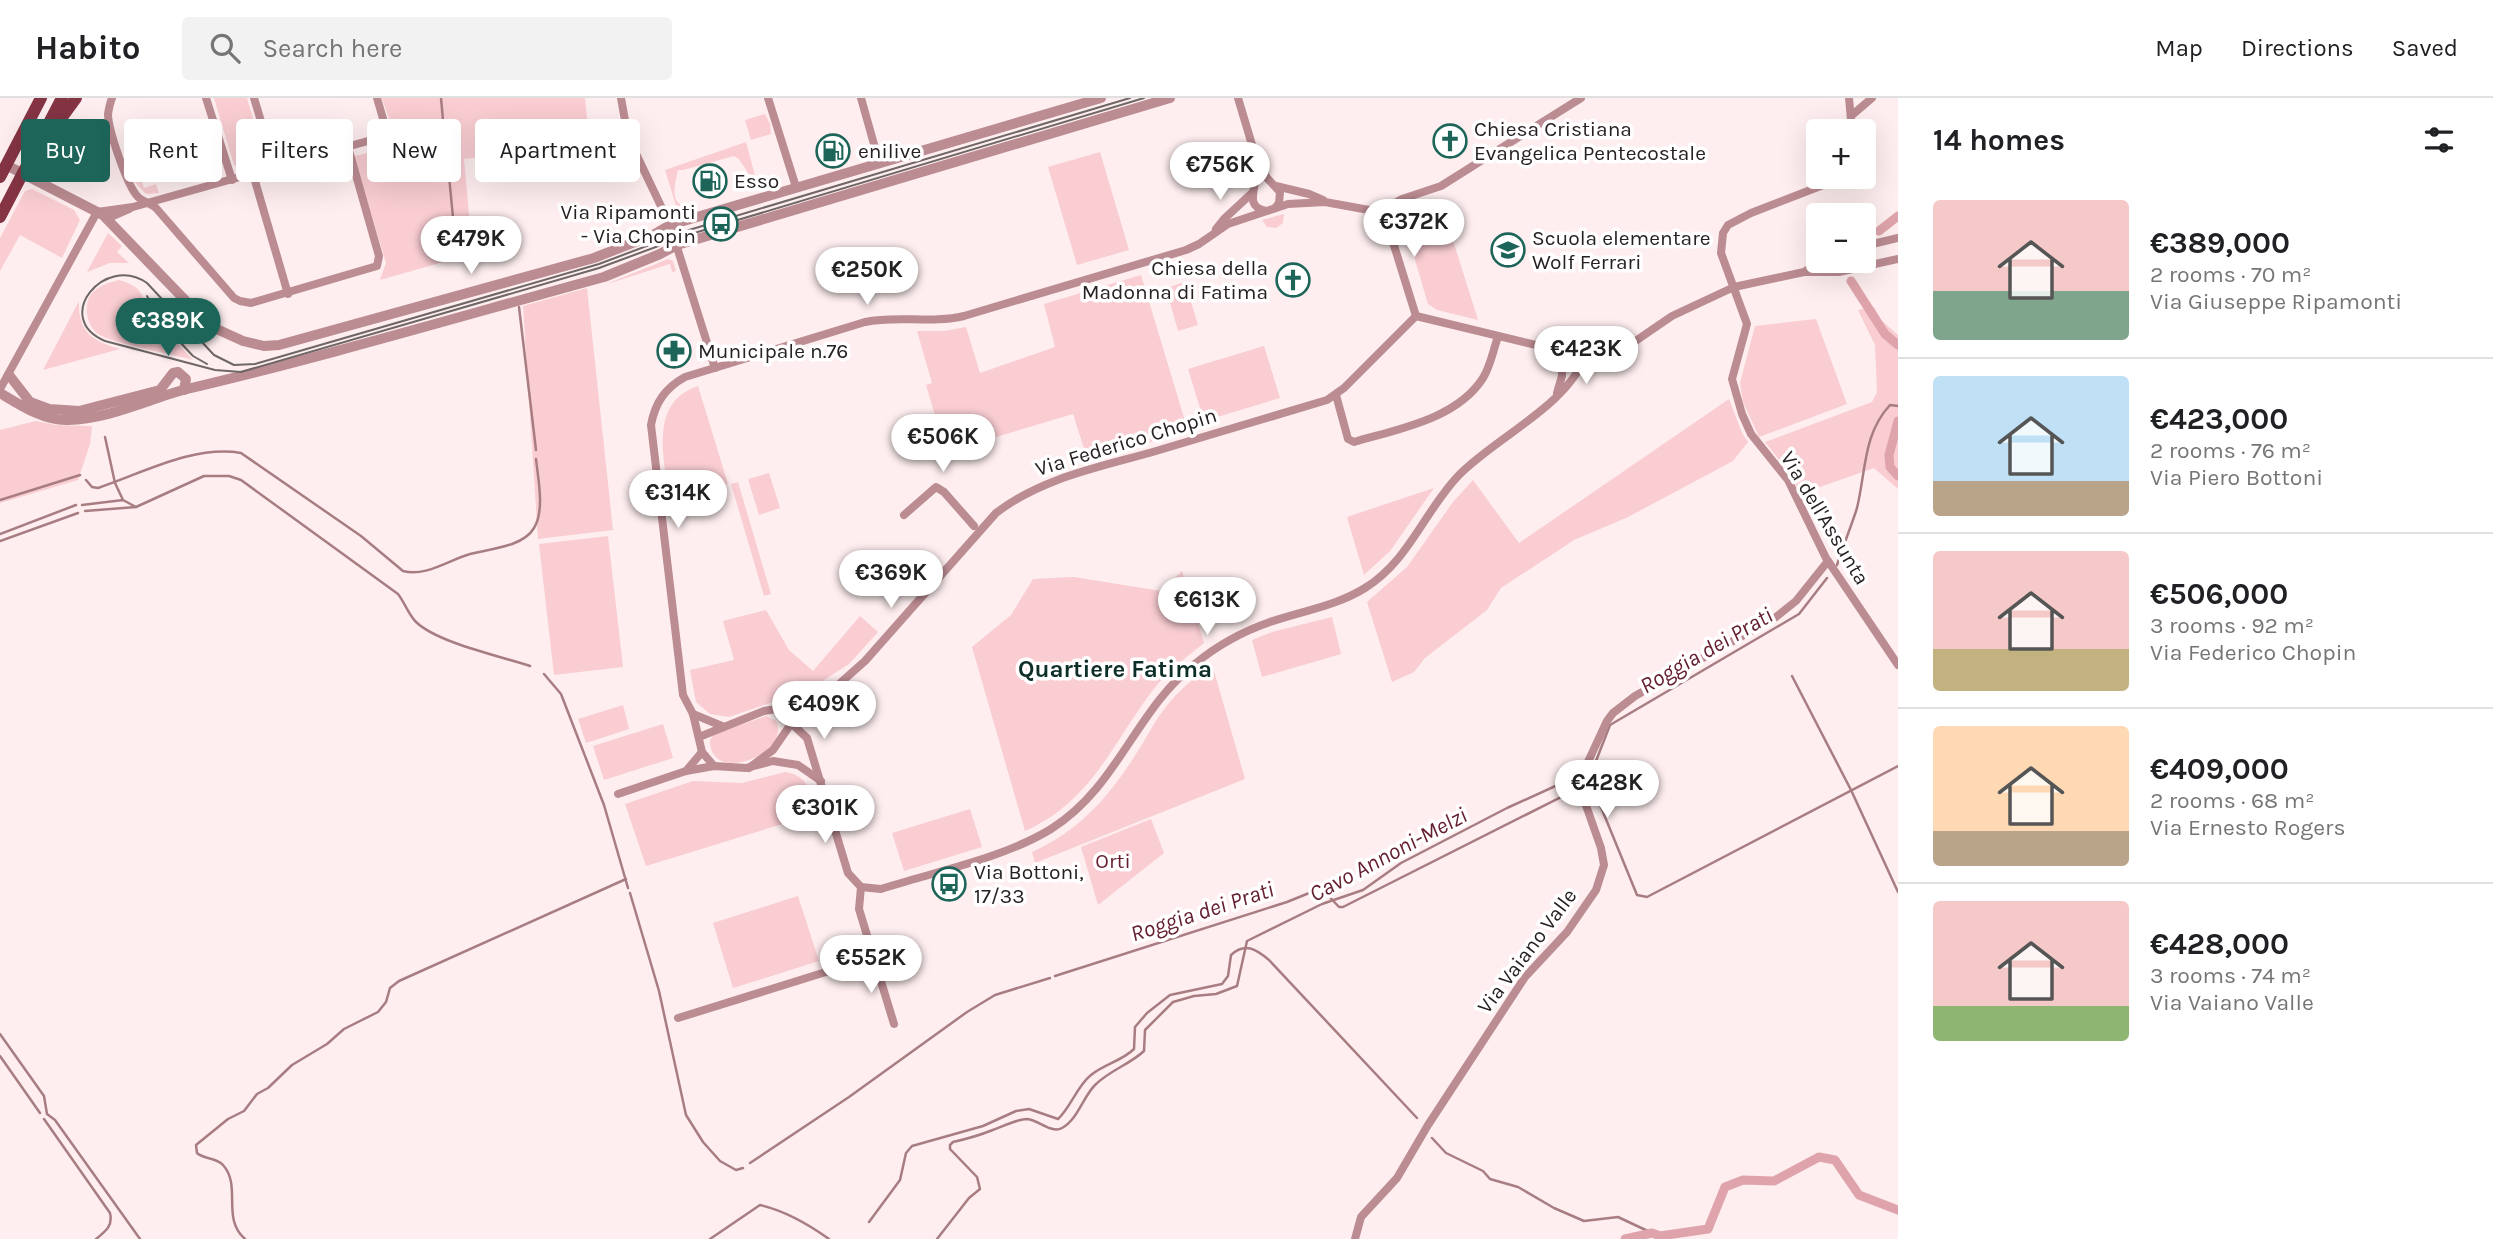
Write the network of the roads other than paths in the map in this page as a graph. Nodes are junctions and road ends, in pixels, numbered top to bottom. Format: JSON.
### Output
{"nodes":[{"id":1,"x":41,"y":98,"type":"edge"},
{"id":2,"x":62,"y":98,"type":"edge"},
{"id":3,"x":76,"y":98,"type":"edge"},
{"id":4,"x":113,"y":98,"type":"edge"},
{"id":5,"x":206,"y":98,"type":"edge"},
{"id":6,"x":254,"y":98,"type":"edge"},
{"id":7,"x":377,"y":98,"type":"edge"},
{"id":8,"x":621,"y":98,"type":"edge"},
{"id":9,"x":768,"y":98,"type":"edge"},
{"id":10,"x":861,"y":98,"type":"edge"},
{"id":11,"x":1101,"y":98,"type":"edge"},
{"id":12,"x":1170,"y":98,"type":"edge"},
{"id":13,"x":1581,"y":98,"type":"edge"},
{"id":14,"x":1849,"y":98,"type":"edge"},
{"id":15,"x":1872,"y":98,"type":"edge"},
{"id":16,"x":1237,"y":99,"type":"edge"},
{"id":17,"x":1851,"y":116,"type":"junction"},
{"id":18,"x":51,"y":119,"type":"edge"},
{"id":19,"x":61,"y":119,"type":"edge"},
{"id":20,"x":260,"y":119,"type":"edge"},
{"id":21,"x":1851,"y":119,"type":"edge"},
{"id":22,"x":353,"y":146,"type":"edge"},
{"id":23,"x":1251,"y":147,"type":"junction"},
{"id":24,"x":879,"y":162,"type":"junction"},
{"id":25,"x":353,"y":166,"type":"edge"},
{"id":26,"x":3,"y":171,"type":"edge"},
{"id":27,"x":21,"y":173,"type":"edge"},
{"id":28,"x":21,"y":179,"type":"edge"},
{"id":29,"x":236,"y":179,"type":"edge"},
{"id":30,"x":232,"y":180,"type":"junction"},
{"id":31,"x":41,"y":182,"type":"edge"},
{"id":32,"x":255,"y":182,"type":"edge"},
{"id":33,"x":1274,"y":184,"type":"junction"},
{"id":34,"x":796,"y":187,"type":"junction"},
{"id":35,"x":1813,"y":189,"type":"edge"},
{"id":36,"x":1253,"y":191,"type":"junction"},
{"id":37,"x":1325,"y":202,"type":"junction"},
{"id":38,"x":150,"y":203,"type":"junction"},
{"id":39,"x":1270,"y":210,"type":"junction"},
{"id":40,"x":1383,"y":210,"type":"junction"},
{"id":41,"x":102,"y":215,"type":"junction"},
{"id":42,"x":0,"y":218,"type":"edge"},
{"id":43,"x":670,"y":225,"type":"junction"},
{"id":44,"x":1215,"y":232,"type":"junction"},
{"id":45,"x":1898,"y":238,"type":"edge"},
{"id":46,"x":1876,"y":243,"type":"edge"},
{"id":47,"x":677,"y":245,"type":"junction"},
{"id":48,"x":1898,"y":259,"type":"edge"},
{"id":49,"x":1804,"y":272,"type":"joint"},
{"id":50,"x":1734,"y":287,"type":"junction"},
{"id":51,"x":288,"y":294,"type":"junction"},
{"id":52,"x":1416,"y":316,"type":"junction"},
{"id":53,"x":1498,"y":337,"type":"junction"},
{"id":54,"x":1561,"y":351,"type":"junction"},
{"id":55,"x":1585,"y":356,"type":"junction"},
{"id":56,"x":715,"y":368,"type":"junction"},
{"id":57,"x":4,"y":376,"type":"edge"},
{"id":58,"x":184,"y":390,"type":"junction"},
{"id":59,"x":0,"y":391,"type":"edge"},
{"id":60,"x":1336,"y":395,"type":"junction"},
{"id":61,"x":1556,"y":397,"type":"junction"},
{"id":62,"x":904,"y":515,"type":"dead end"},
{"id":63,"x":974,"y":526,"type":"dead end"},
{"id":64,"x":1828,"y":561,"type":"junction"},
{"id":65,"x":1898,"y":665,"type":"edge"},
{"id":66,"x":811,"y":699,"type":"junction"},
{"id":67,"x":776,"y":709,"type":"junction"},
{"id":68,"x":692,"y":714,"type":"junction"},
{"id":69,"x":785,"y":716,"type":"junction"},
{"id":70,"x":793,"y":723,"type":"junction"},
{"id":71,"x":722,"y":726,"type":"junction"},
{"id":72,"x":787,"y":730,"type":"junction"},
{"id":73,"x":699,"y":737,"type":"junction"},
{"id":74,"x":702,"y":752,"type":"junction"},
{"id":75,"x":714,"y":766,"type":"junction"},
{"id":76,"x":749,"y":768,"type":"junction"},
{"id":77,"x":686,"y":771,"type":"junction"},
{"id":78,"x":821,"y":780,"type":"junction"},
{"id":79,"x":618,"y":794,"type":"dead end"},
{"id":80,"x":862,"y":887,"type":"junction"},
{"id":81,"x":874,"y":957,"type":"junction"},
{"id":82,"x":678,"y":1018,"type":"dead end"},
{"id":83,"x":894,"y":1024,"type":"dead end"},
{"id":84,"x":1355,"y":1239,"type":"edge"}],
"edges":[{"from":1,"to":26,"type":"main road"},
{"from":2,"to":18,"type":"main road"},
{"from":3,"to":19,"type":"main road"},
{"from":4,"to":38,"type":"street"},
{"from":5,"to":30,"type":"street"},
{"from":6,"to":20,"type":"street"},
{"from":7,"to":22,"type":"street"},
{"from":8,"to":43,"type":"street"},
{"from":9,"to":34,"type":"street"},
{"from":10,"to":24,"type":"street"},
{"from":11,"to":24,"type":"street"},
{"from":12,"to":47,"type":"street"},
{"from":13,"to":40,"type":"street"},
{"from":14,"to":17,"type":"street"},
{"from":15,"to":17,"type":"street"},
{"from":16,"to":23,"type":"street"},
{"from":17,"to":21,"type":"street"},
{"from":23,"to":33,"type":"street"},
{"from":23,"to":36,"type":"street"},
{"from":24,"to":34,"type":"street"},
{"from":25,"to":51,"type":"street"},
{"from":26,"to":27,"type":"street"},
{"from":28,"to":42,"type":"main road"},
{"from":29,"to":30,"type":"street"},
{"from":30,"to":38,"type":"street"},
{"from":31,"to":41,"type":"street"},
{"from":32,"to":51,"type":"street"},
{"from":33,"to":36,"type":"street"},
{"from":33,"to":37,"type":"street"},
{"from":33,"to":39,"type":"street"},
{"from":34,"to":43,"type":"street"},
{"from":35,"to":50,"type":"street","name":"Via dell'Assunta"},
{"from":36,"to":39,"type":"street"},
{"from":36,"to":44,"type":"street"},
{"from":37,"to":39,"type":"street"},
{"from":37,"to":40,"type":"street"},
{"from":38,"to":41,"type":"street"},
{"from":38,"to":51,"type":"street"},
{"from":39,"to":44,"type":"street"},
{"from":40,"to":52,"type":"street"},
{"from":41,"to":43,"type":"street"},
{"from":41,"to":57,"type":"street"},
{"from":43,"to":47,"type":"street"},
{"from":44,"to":56,"type":"street"},
{"from":45,"to":46,"type":"street"},
{"from":47,"to":56,"type":"street"},
{"from":47,"to":58,"type":"street"},
{"from":48,"to":49,"type":"street"},
{"from":49,"to":50,"type":"street"},
{"from":50,"to":55,"type":"street"},
{"from":50,"to":64,"type":"street","name":"Via dell'Assunta"},
{"from":52,"to":53,"type":"street"},
{"from":52,"to":60,"type":"street","name":"Via Federico Chopin"},
{"from":53,"to":54,"type":"street"},
{"from":53,"to":60,"type":"street"},
{"from":54,"to":55,"type":"street"},
{"from":54,"to":61,"type":"street"},
{"from":55,"to":61,"type":"street"},
{"from":56,"to":68,"type":"street"},
{"from":57,"to":58,"type":"street"},
{"from":57,"to":59,"type":"street"},
{"from":58,"to":59,"type":"street"},
{"from":60,"to":66,"type":"street","name":"Via Federico Chopin"},
{"from":61,"to":80,"type":"street"},
{"from":62,"to":63,"type":"street"},
{"from":64,"to":65,"type":"street","name":"Via dell'Assunta"},
{"from":64,"to":84,"type":"street","name":"Via Vaiano Valle"},
{"from":66,"to":67,"type":"street","name":"Via Federico Chopin"},
{"from":66,"to":70,"type":"street","name":"Via Federico Chopin"},
{"from":67,"to":69,"type":"street"},
{"from":67,"to":71,"type":"street","name":"Via Federico Chopin"},
{"from":68,"to":71,"type":"street"},
{"from":68,"to":73,"type":"street"},
{"from":69,"to":70,"type":"street"},
{"from":69,"to":72,"type":"street"},
{"from":70,"to":72,"type":"street","name":"Via Federico Chopin"},
{"from":70,"to":78,"type":"street"},
{"from":71,"to":73,"type":"street","name":"Via Federico Chopin"},
{"from":72,"to":76,"type":"street","name":"Via Federico Chopin"},
{"from":73,"to":74,"type":"street"},
{"from":74,"to":75,"type":"street"},
{"from":74,"to":77,"type":"street"},
{"from":75,"to":76,"type":"street"},
{"from":75,"to":77,"type":"street"},
{"from":76,"to":78,"type":"street"},
{"from":77,"to":79,"type":"street"},
{"from":78,"to":80,"type":"street"},
{"from":80,"to":81,"type":"street"},
{"from":81,"to":82,"type":"street"},
{"from":81,"to":83,"type":"street"}]}
